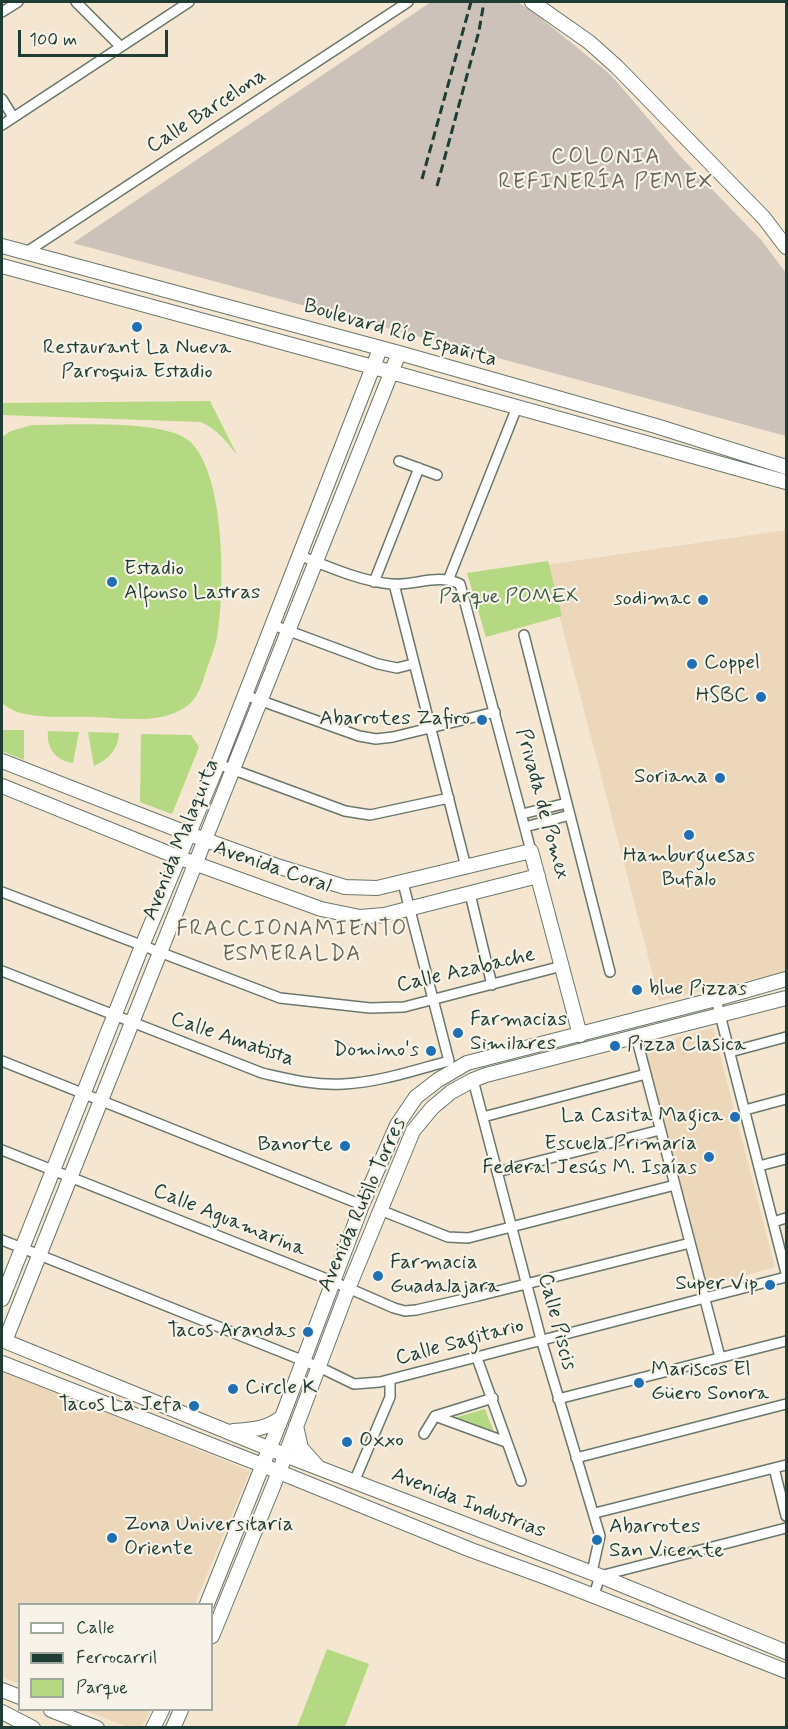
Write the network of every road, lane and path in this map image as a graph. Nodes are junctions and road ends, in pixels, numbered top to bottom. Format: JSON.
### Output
{"nodes":[{"id":1,"x":18,"y":2,"type":"edge"},
{"id":2,"x":76,"y":2,"type":"edge"},
{"id":3,"x":189,"y":2,"type":"edge"},
{"id":4,"x":408,"y":2,"type":"edge"},
{"id":5,"x":532,"y":2,"type":"edge"},
{"id":6,"x":2,"y":12,"type":"edge"},
{"id":7,"x":120,"y":46,"type":"junction"},
{"id":8,"x":2,"y":99,"type":"edge"},
{"id":9,"x":13,"y":117,"type":"junction"},
{"id":10,"x":2,"y":125,"type":"edge"},
{"id":11,"x":2,"y":246,"type":"edge"},
{"id":12,"x":786,"y":246,"type":"edge"},
{"id":13,"x":25,"y":253,"type":"junction"},
{"id":14,"x":2,"y":266,"type":"edge"},
{"id":15,"x":380,"y":349,"type":"junction"},
{"id":16,"x":399,"y":353,"type":"junction"},
{"id":17,"x":373,"y":367,"type":"junction"},
{"id":18,"x":391,"y":372,"type":"junction"},
{"id":19,"x":517,"y":407,"type":"junction"},
{"id":20,"x":399,"y":461,"type":"dead end"},
{"id":21,"x":786,"y":467,"type":"edge"},
{"id":22,"x":418,"y":468,"type":"junction"},
{"id":23,"x":437,"y":475,"type":"dead end"},
{"id":24,"x":786,"y":482,"type":"edge"},
{"id":25,"x":301,"y":556,"type":"junction"},
{"id":26,"x":315,"y":561,"type":"junction"},
{"id":27,"x":448,"y":578,"type":"junction"},
{"id":28,"x":374,"y":582,"type":"junction"},
{"id":29,"x":394,"y":584,"type":"junction"},
{"id":30,"x":273,"y":625,"type":"junction"},
{"id":31,"x":288,"y":631,"type":"junction"},
{"id":32,"x":524,"y":635,"type":"dead end"},
{"id":33,"x":413,"y":664,"type":"junction"},
{"id":34,"x":245,"y":695,"type":"junction"},
{"id":35,"x":260,"y":702,"type":"junction"},
{"id":36,"x":495,"y":712,"type":"junction"},
{"id":37,"x":430,"y":728,"type":"junction"},
{"id":38,"x":2,"y":761,"type":"edge"},
{"id":39,"x":218,"y":764,"type":"junction"},
{"id":40,"x":232,"y":770,"type":"junction"},
{"id":41,"x":2,"y":786,"type":"edge"},
{"id":42,"x":87,"y":795,"type":"junction"},
{"id":43,"x":449,"y":798,"type":"junction"},
{"id":44,"x":567,"y":803,"type":"junction"},
{"id":45,"x":522,"y":814,"type":"junction"},
{"id":46,"x":570,"y":816,"type":"junction"},
{"id":47,"x":81,"y":818,"type":"junction"},
{"id":48,"x":525,"y":827,"type":"junction"},
{"id":49,"x":189,"y":834,"type":"junction"},
{"id":50,"x":204,"y":839,"type":"junction"},
{"id":51,"x":531,"y":851,"type":"junction"},
{"id":52,"x":180,"y":858,"type":"junction"},
{"id":53,"x":195,"y":864,"type":"junction"},
{"id":54,"x":466,"y":867,"type":"junction"},
{"id":55,"x":538,"y":876,"type":"junction"},
{"id":56,"x":403,"y":883,"type":"junction"},
{"id":57,"x":2,"y":892,"type":"edge"},
{"id":58,"x":470,"y":894,"type":"junction"},
{"id":59,"x":410,"y":909,"type":"junction"},
{"id":60,"x":142,"y":946,"type":"junction"},
{"id":61,"x":160,"y":953,"type":"junction"},
{"id":62,"x":562,"y":966,"type":"junction"},
{"id":63,"x":2,"y":971,"type":"edge"},
{"id":64,"x":609,"y":972,"type":"dead end"},
{"id":65,"x":786,"y":979,"type":"edge"},
{"id":66,"x":492,"y":985,"type":"junction"},
{"id":67,"x":786,"y":998,"type":"edge"},
{"id":68,"x":716,"y":999,"type":"junction"},
{"id":69,"x":433,"y":1000,"type":"junction"},
{"id":70,"x":720,"y":1015,"type":"junction"},
{"id":71,"x":115,"y":1016,"type":"junction"},
{"id":72,"x":132,"y":1023,"type":"junction"},
{"id":73,"x":580,"y":1035,"type":"junction"},
{"id":74,"x":636,"y":1036,"type":"junction"},
{"id":75,"x":786,"y":1037,"type":"edge"},
{"id":76,"x":730,"y":1052,"type":"junction"},
{"id":77,"x":2,"y":1061,"type":"edge"},
{"id":78,"x":453,"y":1065,"type":"junction"},
{"id":79,"x":646,"y":1074,"type":"junction"},
{"id":80,"x":473,"y":1080,"type":"junction"},
{"id":81,"x":83,"y":1095,"type":"junction"},
{"id":82,"x":786,"y":1099,"type":"edge"},
{"id":83,"x":100,"y":1102,"type":"junction"},
{"id":84,"x":745,"y":1110,"type":"junction"},
{"id":85,"x":483,"y":1117,"type":"junction"},
{"id":86,"x":660,"y":1130,"type":"junction"},
{"id":87,"x":2,"y":1150,"type":"edge"},
{"id":88,"x":786,"y":1159,"type":"edge"},
{"id":89,"x":759,"y":1166,"type":"junction"},
{"id":90,"x":52,"y":1170,"type":"junction"},
{"id":91,"x":497,"y":1172,"type":"junction"},
{"id":92,"x":70,"y":1177,"type":"junction"},
{"id":93,"x":675,"y":1185,"type":"junction"},
{"id":94,"x":362,"y":1204,"type":"junction"},
{"id":95,"x":380,"y":1210,"type":"junction"},
{"id":96,"x":786,"y":1218,"type":"edge"},
{"id":97,"x":773,"y":1222,"type":"junction"},
{"id":98,"x":512,"y":1228,"type":"junction"},
{"id":99,"x":2,"y":1240,"type":"edge"},
{"id":100,"x":690,"y":1243,"type":"junction"},
{"id":101,"x":22,"y":1248,"type":"junction"},
{"id":102,"x":39,"y":1255,"type":"junction"},
{"id":103,"x":786,"y":1275,"type":"edge"},
{"id":104,"x":332,"y":1281,"type":"junction"},
{"id":105,"x":526,"y":1283,"type":"junction"},
{"id":106,"x":348,"y":1288,"type":"junction"},
{"id":107,"x":705,"y":1298,"type":"junction"},
{"id":108,"x":2,"y":1299,"type":"edge"},
{"id":109,"x":541,"y":1339,"type":"junction"},
{"id":110,"x":3,"y":1340,"type":"edge"},
{"id":111,"x":786,"y":1341,"type":"edge"},
{"id":112,"x":720,"y":1357,"type":"junction"},
{"id":113,"x":477,"y":1358,"type":"junction"},
{"id":114,"x":303,"y":1360,"type":"junction"},
{"id":115,"x":2,"y":1363,"type":"edge"},
{"id":116,"x":319,"y":1367,"type":"junction"},
{"id":117,"x":390,"y":1380,"type":"junction"},
{"id":118,"x":493,"y":1398,"type":"junction"},
{"id":119,"x":558,"y":1399,"type":"junction"},
{"id":120,"x":786,"y":1404,"type":"edge"},
{"id":121,"x":435,"y":1416,"type":"junction"},
{"id":122,"x":282,"y":1417,"type":"junction"},
{"id":123,"x":296,"y":1426,"type":"junction"},
{"id":124,"x":226,"y":1431,"type":"junction"},
{"id":125,"x":424,"y":1434,"type":"dead end"},
{"id":126,"x":506,"y":1442,"type":"junction"},
{"id":127,"x":269,"y":1448,"type":"junction"},
{"id":128,"x":285,"y":1455,"type":"junction"},
{"id":129,"x":576,"y":1458,"type":"junction"},
{"id":130,"x":262,"y":1465,"type":"junction"},
{"id":131,"x":786,"y":1465,"type":"edge"},
{"id":132,"x":318,"y":1467,"type":"junction"},
{"id":133,"x":774,"y":1468,"type":"junction"},
{"id":134,"x":279,"y":1472,"type":"junction"},
{"id":135,"x":521,"y":1481,"type":"dead end"},
{"id":136,"x":354,"y":1482,"type":"junction"},
{"id":137,"x":595,"y":1513,"type":"junction"},
{"id":138,"x":786,"y":1516,"type":"edge"},
{"id":139,"x":786,"y":1528,"type":"edge"},
{"id":140,"x":596,"y":1574,"type":"junction"},
{"id":141,"x":594,"y":1595,"type":"junction"},
{"id":142,"x":208,"y":1603,"type":"edge"},
{"id":143,"x":213,"y":1634,"type":"edge"},
{"id":144,"x":752,"y":1638,"type":"junction"},
{"id":145,"x":786,"y":1653,"type":"edge"},
{"id":146,"x":745,"y":1654,"type":"junction"},
{"id":147,"x":786,"y":1658,"type":"edge"},
{"id":148,"x":768,"y":1663,"type":"junction"},
{"id":149,"x":786,"y":1671,"type":"edge"},
{"id":150,"x":2,"y":1690,"type":"edge"},
{"id":151,"x":18,"y":1696,"type":"edge"},
{"id":152,"x":54,"y":1711,"type":"edge"},
{"id":153,"x":162,"y":1711,"type":"edge"},
{"id":154,"x":181,"y":1711,"type":"edge"},
{"id":155,"x":2,"y":1712,"type":"edge"},
{"id":156,"x":33,"y":1728,"type":"edge"},
{"id":157,"x":97,"y":1728,"type":"edge"},
{"id":158,"x":153,"y":1728,"type":"edge"},
{"id":159,"x":173,"y":1728,"type":"edge"}],
"edges":[{"from":1,"to":6,"type":"street"},
{"from":2,"to":7,"type":"street"},
{"from":3,"to":7,"type":"street"},
{"from":4,"to":13,"type":"street","name":"Calle Barcelona"},
{"from":5,"to":12,"type":"main road"},
{"from":7,"to":9,"type":"street"},
{"from":8,"to":9,"type":"street"},
{"from":9,"to":10,"type":"street"},
{"from":11,"to":13,"type":"main road","name":"Boulevard Río Españita"},
{"from":13,"to":15,"type":"main road","name":"Boulevard Río Españita"},
{"from":14,"to":17,"type":"main road","name":"Boulevard Río Españita"},
{"from":15,"to":16,"type":"main road","name":"Boulevard Río Españita"},
{"from":15,"to":17,"type":"main road","name":"Avenida Malaquita"},
{"from":16,"to":18,"type":"main road","name":"Avenida Malaquita"},
{"from":16,"to":21,"type":"main road","name":"Boulevard Río Españita"},
{"from":17,"to":18,"type":"main road","name":"Boulevard Río Españita"},
{"from":17,"to":25,"type":"main road","name":"Avenida Malaquita"},
{"from":18,"to":19,"type":"main road","name":"Boulevard Río Españita"},
{"from":18,"to":26,"type":"main road","name":"Avenida Malaquita"},
{"from":19,"to":24,"type":"main road","name":"Boulevard Río Españita"},
{"from":19,"to":27,"type":"street"},
{"from":20,"to":22,"type":"street"},
{"from":22,"to":23,"type":"street"},
{"from":22,"to":28,"type":"street"},
{"from":25,"to":26,"type":"street"},
{"from":25,"to":30,"type":"main road","name":"Avenida Malaquita"},
{"from":26,"to":28,"type":"street"},
{"from":26,"to":31,"type":"main road","name":"Avenida Malaquita"},
{"from":27,"to":29,"type":"street"},
{"from":27,"to":36,"type":"street","name":"Privada de Pomex"},
{"from":28,"to":29,"type":"street"},
{"from":29,"to":33,"type":"street"},
{"from":30,"to":31,"type":"street"},
{"from":30,"to":34,"type":"main road","name":"Avenida Malaquita"},
{"from":31,"to":33,"type":"street"},
{"from":31,"to":35,"type":"main road","name":"Avenida Malaquita"},
{"from":32,"to":44,"type":"street"},
{"from":33,"to":37,"type":"street"},
{"from":34,"to":35,"type":"street"},
{"from":34,"to":39,"type":"main road","name":"Avenida Malaquita"},
{"from":35,"to":37,"type":"street"},
{"from":35,"to":40,"type":"main road","name":"Avenida Malaquita"},
{"from":36,"to":37,"type":"street"},
{"from":36,"to":45,"type":"street","name":"Privada de Pomex"},
{"from":37,"to":43,"type":"street"},
{"from":38,"to":42,"type":"main road","name":"Avenida Coral"},
{"from":39,"to":40,"type":"street"},
{"from":39,"to":49,"type":"main road","name":"Avenida Malaquita"},
{"from":40,"to":43,"type":"street"},
{"from":40,"to":50,"type":"main road","name":"Avenida Malaquita"},
{"from":41,"to":47,"type":"main road","name":"Avenida Coral"},
{"from":42,"to":47,"type":"main road"},
{"from":42,"to":49,"type":"main road","name":"Avenida Coral"},
{"from":43,"to":54,"type":"street"},
{"from":44,"to":45,"type":"street"},
{"from":44,"to":46,"type":"street"},
{"from":45,"to":48,"type":"street","name":"Privada de Pomex"},
{"from":46,"to":48,"type":"street"},
{"from":46,"to":64,"type":"street"},
{"from":47,"to":52,"type":"main road","name":"Avenida Coral"},
{"from":48,"to":51,"type":"street","name":"Privada de Pomex"},
{"from":49,"to":50,"type":"main road","name":"Avenida Coral"},
{"from":49,"to":52,"type":"main road","name":"Avenida Malaquita"},
{"from":50,"to":53,"type":"main road","name":"Avenida Malaquita"},
{"from":50,"to":56,"type":"main road","name":"Avenida Coral"},
{"from":51,"to":54,"type":"main road","name":"Avenida Coral"},
{"from":51,"to":55,"type":"main road","name":"Privada de Pomex"},
{"from":52,"to":53,"type":"main road","name":"Avenida Coral"},
{"from":52,"to":60,"type":"main road","name":"Avenida Malaquita"},
{"from":53,"to":59,"type":"main road","name":"Avenida Coral"},
{"from":53,"to":61,"type":"main road","name":"Avenida Malaquita"},
{"from":54,"to":56,"type":"main road","name":"Avenida Coral"},
{"from":55,"to":58,"type":"main road","name":"Avenida Coral"},
{"from":55,"to":62,"type":"main road","name":"Privada de Pomex"},
{"from":56,"to":59,"type":"street"},
{"from":57,"to":60,"type":"street","name":"Calle Azabache"},
{"from":58,"to":59,"type":"main road","name":"Avenida Coral"},
{"from":58,"to":66,"type":"street"},
{"from":59,"to":69,"type":"street"},
{"from":60,"to":61,"type":"street","name":"Calle Azabache"},
{"from":60,"to":71,"type":"main road","name":"Avenida Malaquita"},
{"from":61,"to":69,"type":"street","name":"Calle Azabache"},
{"from":61,"to":72,"type":"main road","name":"Avenida Malaquita"},
{"from":62,"to":66,"type":"street","name":"Calle Azabache"},
{"from":62,"to":73,"type":"main road","name":"Privada de Pomex"},
{"from":63,"to":71,"type":"street","name":"Calle Amatista"},
{"from":65,"to":68,"type":"main road","name":"Avenida Rutilo Torres"},
{"from":66,"to":69,"type":"street","name":"Calle Azabache"},
{"from":67,"to":70,"type":"main road","name":"Avenida Rutilo Torres"},
{"from":68,"to":70,"type":"street"},
{"from":68,"to":73,"type":"main road","name":"Avenida Rutilo Torres"},
{"from":69,"to":78,"type":"street"},
{"from":70,"to":74,"type":"main road","name":"Avenida Rutilo Torres"},
{"from":70,"to":76,"type":"street"},
{"from":71,"to":72,"type":"street","name":"Calle Amatista"},
{"from":71,"to":81,"type":"main road","name":"Avenida Malaquita"},
{"from":72,"to":78,"type":"street","name":"Calle Amatista"},
{"from":72,"to":83,"type":"main road","name":"Avenida Malaquita"},
{"from":73,"to":78,"type":"main road","name":"Avenida Rutilo Torres"},
{"from":74,"to":79,"type":"street"},
{"from":74,"to":80,"type":"main road","name":"Avenida Rutilo Torres"},
{"from":75,"to":76,"type":"street"},
{"from":76,"to":84,"type":"street"},
{"from":77,"to":81,"type":"street"},
{"from":78,"to":94,"type":"main road","name":"Avenida Rutilo Torres"},
{"from":79,"to":85,"type":"street"},
{"from":79,"to":86,"type":"street"},
{"from":80,"to":85,"type":"street","name":"Calle Piscis"},
{"from":80,"to":95,"type":"main road","name":"Avenida Rutilo Torres"},
{"from":81,"to":83,"type":"street"},
{"from":81,"to":90,"type":"main road","name":"Avenida Malaquita"},
{"from":82,"to":84,"type":"street"},
{"from":83,"to":92,"type":"main road","name":"Avenida Malaquita"},
{"from":83,"to":94,"type":"street"},
{"from":84,"to":89,"type":"street"},
{"from":85,"to":91,"type":"street","name":"Calle Piscis"},
{"from":86,"to":91,"type":"street"},
{"from":86,"to":93,"type":"street"},
{"from":87,"to":90,"type":"street","name":"Calle Aguamarina"},
{"from":88,"to":89,"type":"street"},
{"from":89,"to":97,"type":"street"},
{"from":90,"to":92,"type":"street","name":"Calle Aguamarina"},
{"from":90,"to":101,"type":"main road","name":"Avenida Malaquita"},
{"from":91,"to":98,"type":"street","name":"Calle Piscis"},
{"from":92,"to":102,"type":"main road","name":"Avenida Malaquita"},
{"from":92,"to":104,"type":"street","name":"Calle Aguamarina"},
{"from":93,"to":98,"type":"street"},
{"from":93,"to":100,"type":"street"},
{"from":94,"to":104,"type":"main road","name":"Avenida Rutilo Torres"},
{"from":95,"to":98,"type":"street"},
{"from":95,"to":106,"type":"main road","name":"Avenida Rutilo Torres"},
{"from":96,"to":97,"type":"street"},
{"from":97,"to":103,"type":"street"},
{"from":98,"to":105,"type":"street","name":"Calle Piscis"},
{"from":99,"to":101,"type":"street","name":"Calle Sagitario"},
{"from":100,"to":105,"type":"street","name":"Calle Aguamarina"},
{"from":100,"to":107,"type":"street"},
{"from":101,"to":102,"type":"street","name":"Calle Sagitario"},
{"from":101,"to":108,"type":"main road","name":"Avenida Malaquita"},
{"from":102,"to":110,"type":"main road","name":"Avenida Malaquita"},
{"from":102,"to":114,"type":"street","name":"Calle Sagitario"},
{"from":103,"to":107,"type":"street","name":"Calle Sagitario"},
{"from":104,"to":106,"type":"street","name":"Calle Aguamarina"},
{"from":104,"to":114,"type":"main road","name":"Avenida Rutilo Torres"},
{"from":105,"to":106,"type":"street","name":"Calle Aguamarina"},
{"from":105,"to":109,"type":"street","name":"Calle Piscis"},
{"from":106,"to":116,"type":"main road","name":"Avenida Rutilo Torres"},
{"from":107,"to":109,"type":"street","name":"Calle Sagitario"},
{"from":107,"to":112,"type":"street"},
{"from":109,"to":113,"type":"street","name":"Calle Sagitario"},
{"from":109,"to":119,"type":"street","name":"Calle Piscis"},
{"from":110,"to":124,"type":"main road","name":"Avenida Industrias"},
{"from":111,"to":112,"type":"street"},
{"from":112,"to":119,"type":"street"},
{"from":113,"to":117,"type":"street","name":"Calle Sagitario"},
{"from":113,"to":118,"type":"street"},
{"from":114,"to":116,"type":"street","name":"Calle Sagitario"},
{"from":114,"to":122,"type":"main road","name":"Avenida Rutilo Torres"},
{"from":115,"to":130,"type":"main road","name":"Avenida Industrias"},
{"from":116,"to":117,"type":"street","name":"Calle Sagitario"},
{"from":116,"to":123,"type":"main road","name":"Avenida Rutilo Torres"},
{"from":117,"to":136,"type":"street"},
{"from":118,"to":121,"type":"street"},
{"from":118,"to":126,"type":"street"},
{"from":119,"to":129,"type":"street","name":"Calle Piscis"},
{"from":120,"to":129,"type":"street"},
{"from":121,"to":125,"type":"street"},
{"from":121,"to":126,"type":"street"},
{"from":122,"to":124,"type":"main road"},
{"from":122,"to":127,"type":"main road","name":"Avenida Rutilo Torres"},
{"from":123,"to":128,"type":"main road","name":"Avenida Rutilo Torres"},
{"from":123,"to":132,"type":"main road"},
{"from":124,"to":127,"type":"main road","name":"Avenida Industrias"},
{"from":126,"to":135,"type":"street"},
{"from":127,"to":128,"type":"main road","name":"Avenida Industrias"},
{"from":127,"to":130,"type":"main road","name":"Avenida Rutilo Torres"},
{"from":128,"to":132,"type":"main road","name":"Avenida Industrias"},
{"from":128,"to":134,"type":"main road","name":"Avenida Rutilo Torres"},
{"from":129,"to":137,"type":"street","name":"Calle Piscis"},
{"from":130,"to":134,"type":"main road","name":"Avenida Industrias"},
{"from":130,"to":142,"type":"main road","name":"Avenida Rutilo Torres"},
{"from":131,"to":133,"type":"street"},
{"from":132,"to":136,"type":"main road","name":"Avenida Industrias"},
{"from":133,"to":137,"type":"street"},
{"from":133,"to":138,"type":"street"},
{"from":134,"to":141,"type":"main road","name":"Avenida Industrias"},
{"from":134,"to":143,"type":"main road","name":"Avenida Rutilo Torres"},
{"from":136,"to":140,"type":"main road","name":"Avenida Industrias"},
{"from":137,"to":140,"type":"street","name":"Calle Piscis"},
{"from":139,"to":140,"type":"street"},
{"from":140,"to":141,"type":"street","name":"Calle Piscis"},
{"from":140,"to":144,"type":"main road","name":"Avenida Industrias"},
{"from":141,"to":146,"type":"main road","name":"Avenida Industrias"},
{"from":144,"to":145,"type":"main road","name":"Avenida Industrias"},
{"from":144,"to":146,"type":"main road"},
{"from":146,"to":148,"type":"main road","name":"Avenida Industrias"},
{"from":147,"to":148,"type":"main road"},
{"from":148,"to":149,"type":"main road","name":"Avenida Industrias"},
{"from":150,"to":151,"type":"main road"},
{"from":152,"to":157,"type":"main road"},
{"from":153,"to":158,"type":"main road"},
{"from":154,"to":159,"type":"main road"},
{"from":155,"to":156,"type":"main road"}]}
